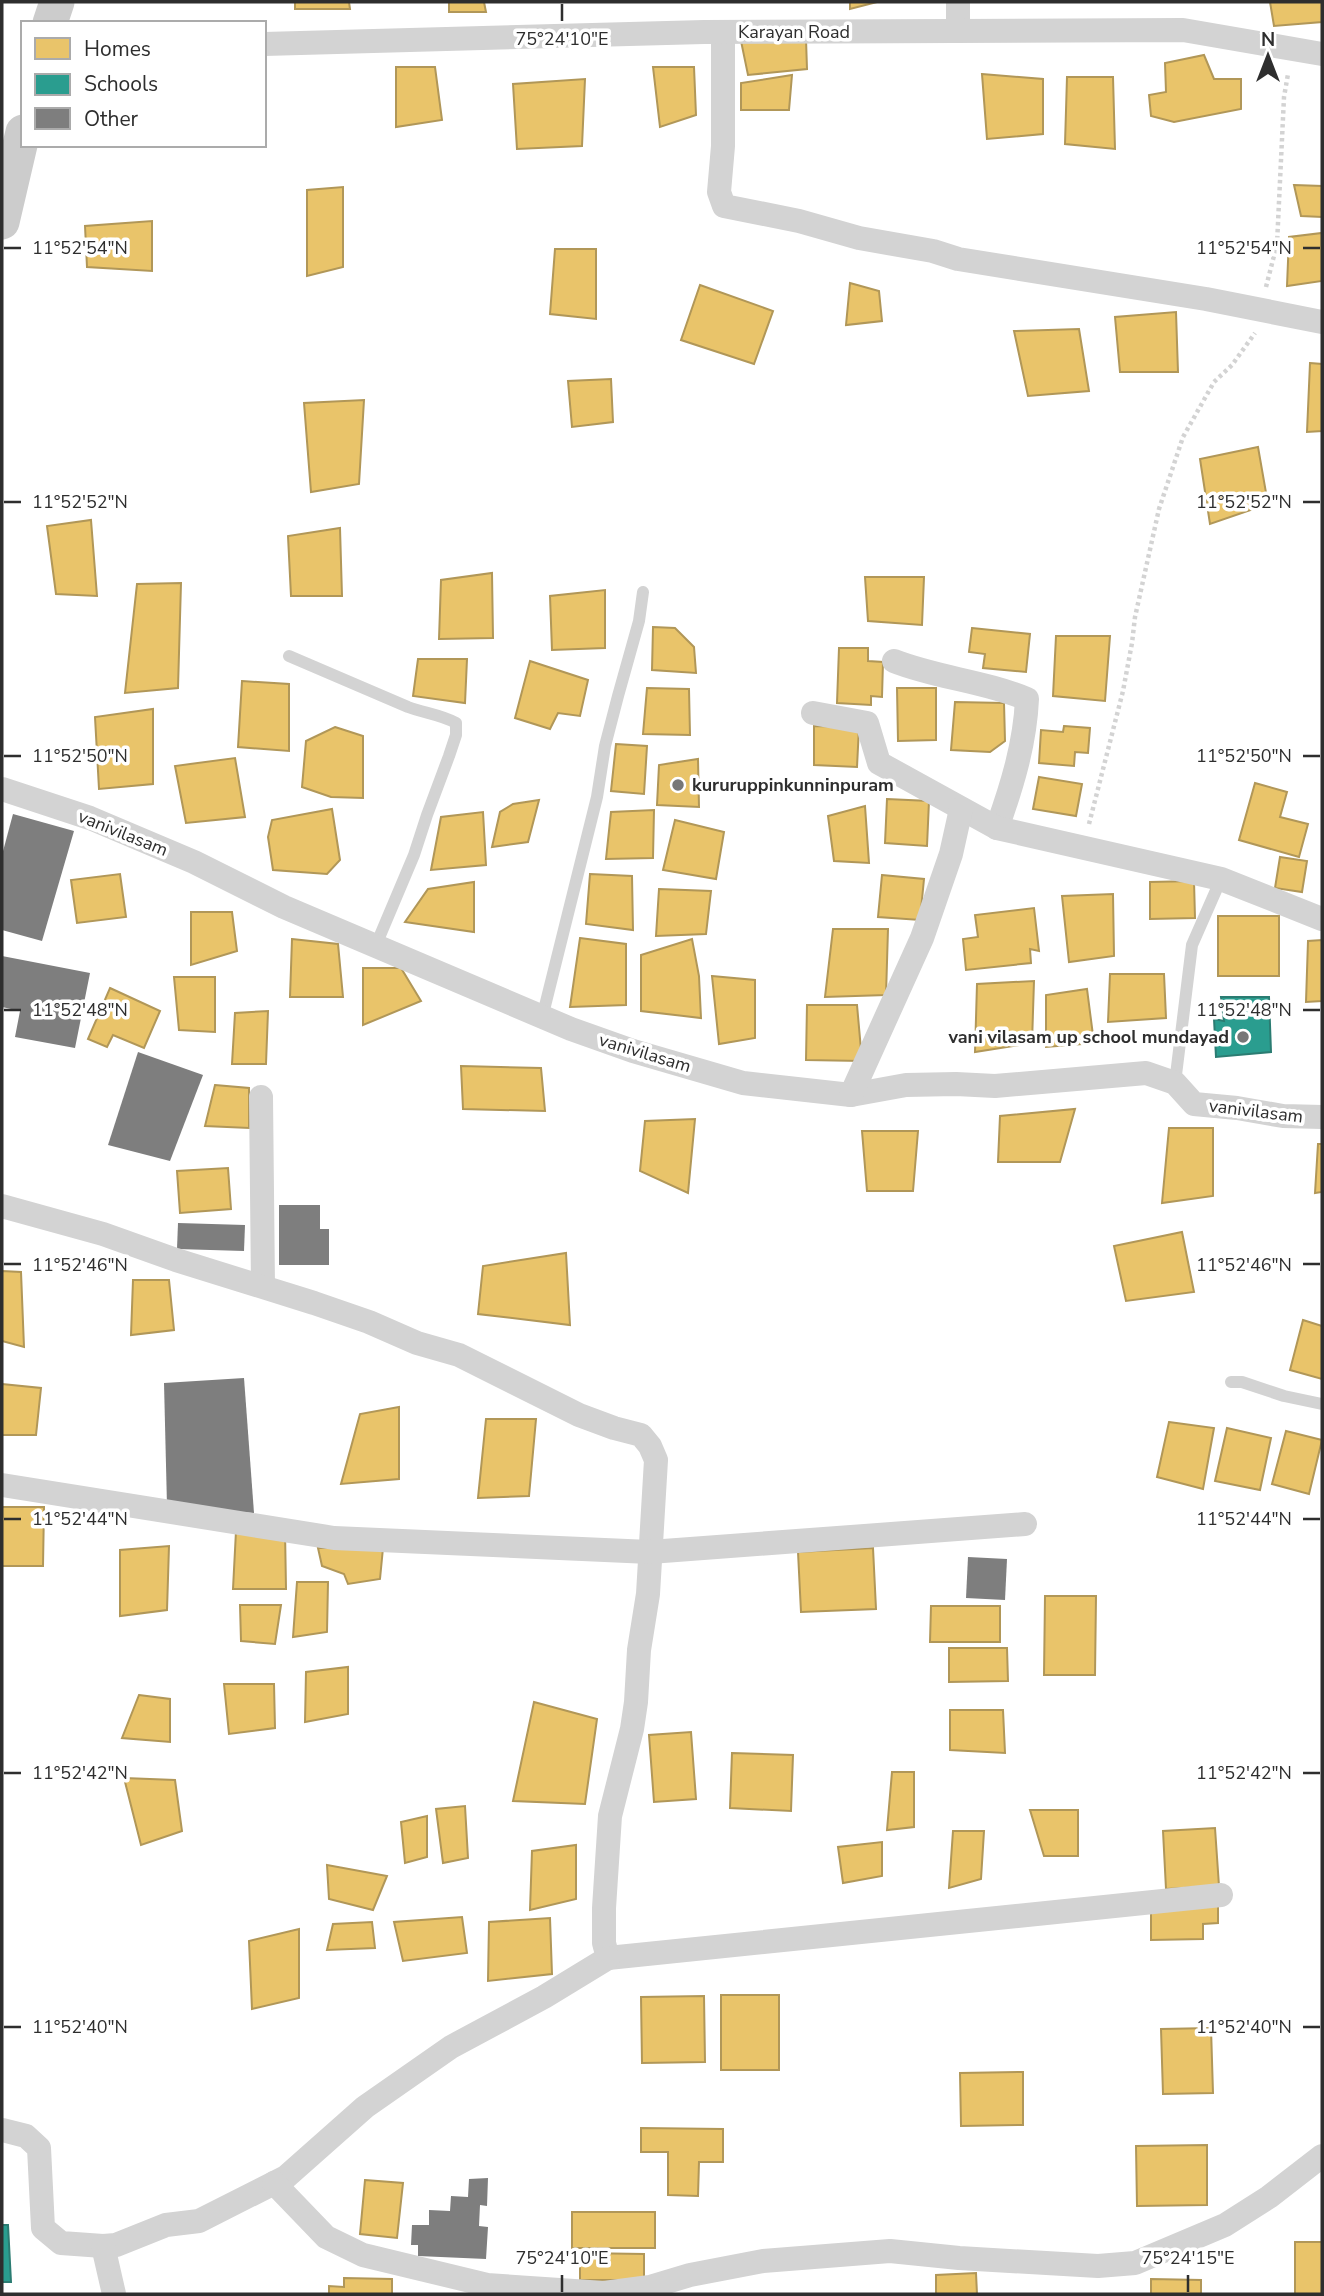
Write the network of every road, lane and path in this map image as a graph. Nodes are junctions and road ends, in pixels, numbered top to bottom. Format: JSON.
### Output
{"nodes":[{"id":1,"x":57,"y":2,"type":"edge"},
{"id":2,"x":958,"y":2,"type":"edge"},
{"id":3,"x":51,"y":21,"type":"edge"},
{"id":4,"x":958,"y":31,"type":"junction"},
{"id":5,"x":723,"y":32,"type":"junction"},
{"id":6,"x":266,"y":44,"type":"edge"},
{"id":7,"x":1311,"y":53,"type":"edge"},
{"id":8,"x":21,"y":141,"type":"edge"},
{"id":9,"x":2,"y":222,"type":"edge"},
{"id":10,"x":1263,"y":310,"type":"junction"},
{"id":11,"x":1322,"y":322,"type":"edge"},
{"id":12,"x":643,"y":592,"type":"dead end"},
{"id":13,"x":289,"y":656,"type":"dead end"},
{"id":14,"x":894,"y":661,"type":"dead end"},
{"id":15,"x":813,"y":713,"type":"dead end"},
{"id":16,"x":2,"y":789,"type":"edge"},
{"id":17,"x":961,"y":809,"type":"junction"},
{"id":18,"x":997,"y":828,"type":"junction"},
{"id":19,"x":1083,"y":848,"type":"junction"},
{"id":20,"x":1221,"y":878,"type":"junction"},
{"id":21,"x":1322,"y":919,"type":"edge"},
{"id":22,"x":376,"y":945,"type":"junction"},
{"id":23,"x":542,"y":1018,"type":"junction"},
{"id":24,"x":1175,"y":1083,"type":"junction"},
{"id":25,"x":851,"y":1095,"type":"junction"},
{"id":26,"x":261,"y":1097,"type":"dead end"},
{"id":27,"x":1322,"y":1117,"type":"edge"},
{"id":28,"x":2,"y":1206,"type":"edge"},
{"id":29,"x":262,"y":1286,"type":"junction"},
{"id":30,"x":1231,"y":1382,"type":"dead end"},
{"id":31,"x":1322,"y":1404,"type":"edge"},
{"id":32,"x":2,"y":1485,"type":"edge"},
{"id":33,"x":1025,"y":1524,"type":"dead end"},
{"id":34,"x":650,"y":1552,"type":"junction"},
{"id":35,"x":1221,"y":1895,"type":"dead end"},
{"id":36,"x":608,"y":1958,"type":"junction"},
{"id":37,"x":2,"y":2130,"type":"edge"},
{"id":38,"x":1322,"y":2156,"type":"edge"},
{"id":39,"x":274,"y":2183,"type":"junction"},
{"id":40,"x":103,"y":2246,"type":"junction"},
{"id":41,"x":714,"y":2271,"type":"junction"},
{"id":42,"x":114,"y":2294,"type":"edge"},
{"id":43,"x":703,"y":2294,"type":"edge"}],
"edges":[{"from":1,"to":3,"type":"main road"},
{"from":2,"to":4,"type":"street"},
{"from":4,"to":5,"type":"street","name":"Karayan Road"},
{"from":4,"to":7,"type":"street","name":"Karayan Road"},
{"from":5,"to":6,"type":"street","name":"Karayan Road"},
{"from":5,"to":10,"type":"street"},
{"from":7,"to":10,"type":"path"},
{"from":8,"to":9,"type":"main road"},
{"from":10,"to":11,"type":"street"},
{"from":10,"to":19,"type":"path"},
{"from":12,"to":23,"type":"lane"},
{"from":13,"to":22,"type":"lane"},
{"from":14,"to":18,"type":"street"},
{"from":15,"to":17,"type":"street"},
{"from":16,"to":22,"type":"street","name":"vanivilasam"},
{"from":17,"to":18,"type":"street"},
{"from":17,"to":25,"type":"street"},
{"from":18,"to":19,"type":"street"},
{"from":19,"to":20,"type":"street"},
{"from":20,"to":21,"type":"street"},
{"from":20,"to":24,"type":"lane"},
{"from":22,"to":23,"type":"street","name":"vanivilasam"},
{"from":23,"to":25,"type":"street","name":"vanivilasam"},
{"from":24,"to":25,"type":"street","name":"vanivilasam"},
{"from":24,"to":27,"type":"street","name":"vanivilasam"},
{"from":26,"to":29,"type":"street"},
{"from":28,"to":29,"type":"street"},
{"from":29,"to":34,"type":"street"},
{"from":30,"to":31,"type":"lane"},
{"from":32,"to":34,"type":"street"},
{"from":33,"to":34,"type":"street"},
{"from":34,"to":36,"type":"street"},
{"from":35,"to":36,"type":"street"},
{"from":36,"to":39,"type":"street"},
{"from":37,"to":40,"type":"street"},
{"from":38,"to":41,"type":"street"},
{"from":39,"to":40,"type":"street"},
{"from":39,"to":41,"type":"street"},
{"from":40,"to":42,"type":"street"},
{"from":41,"to":43,"type":"street"}]}
